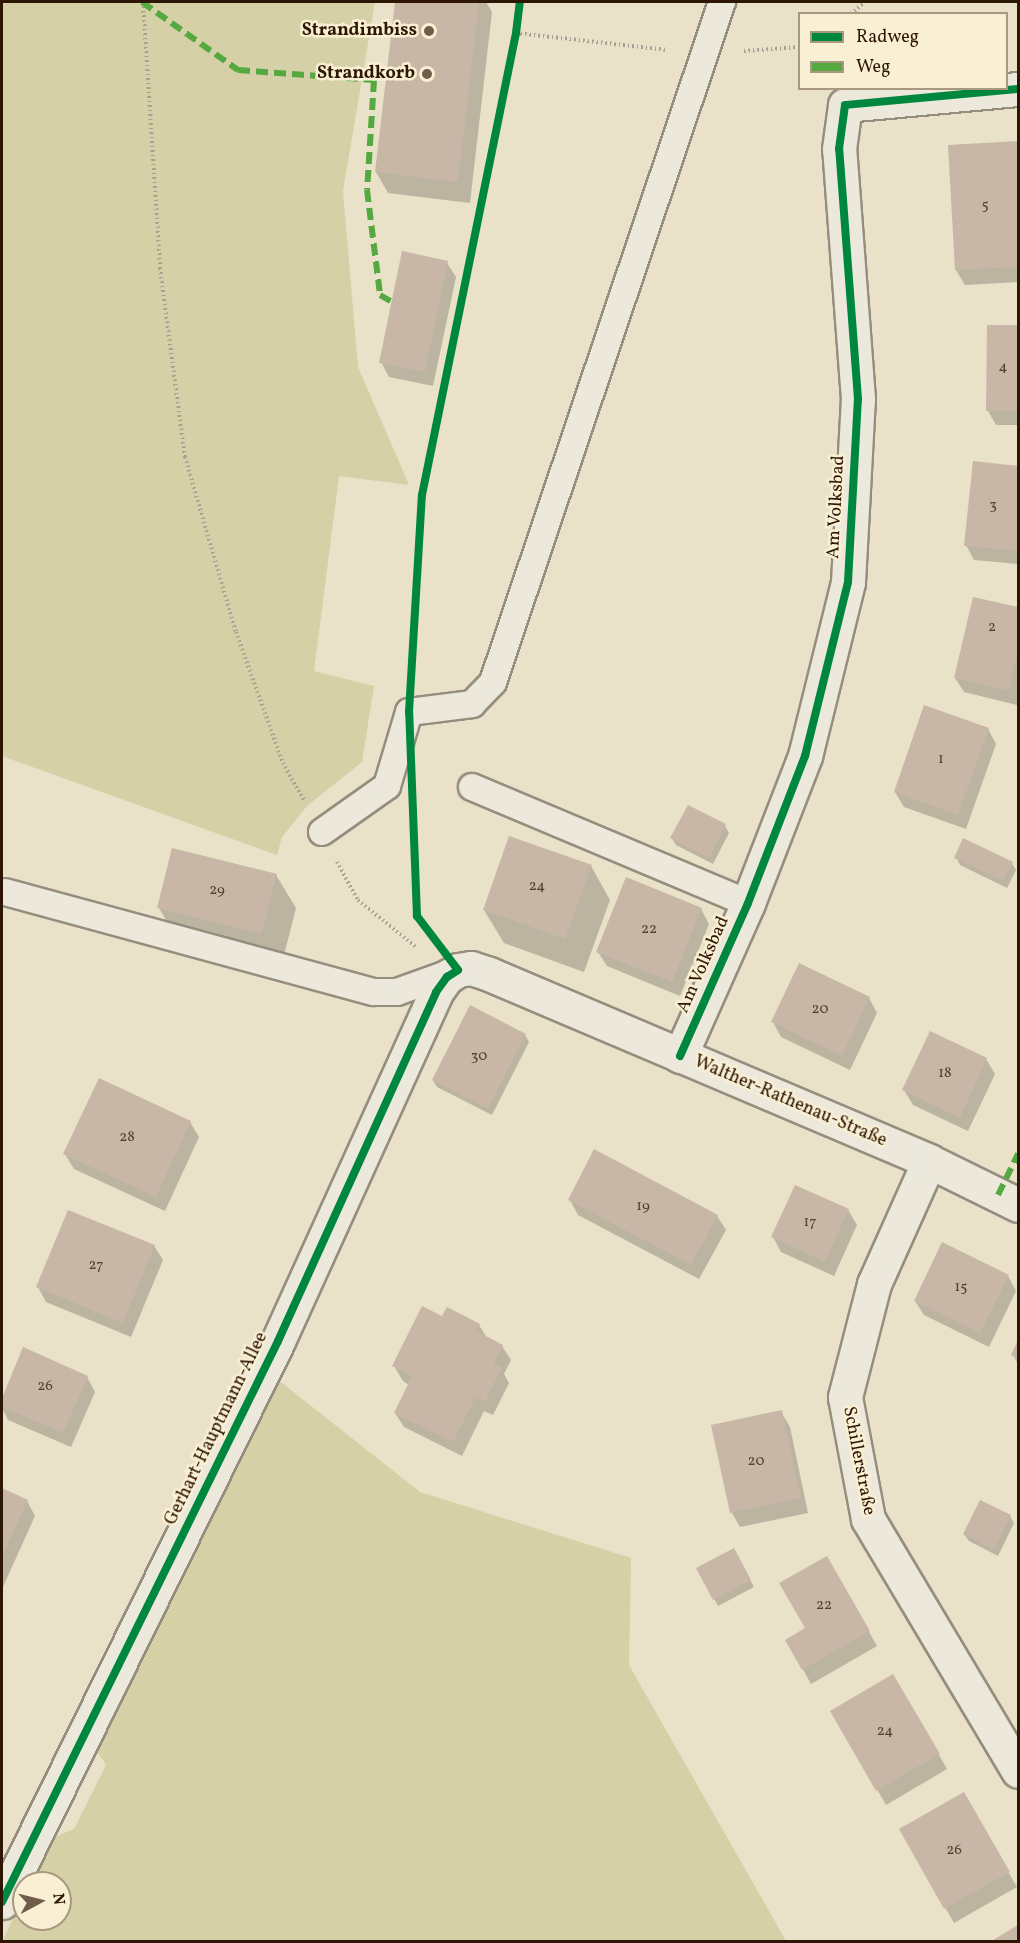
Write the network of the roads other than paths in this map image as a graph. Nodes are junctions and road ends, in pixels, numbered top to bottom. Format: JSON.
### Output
{"nodes":[{"id":1,"x":722,"y":2,"type":"edge"},
{"id":2,"x":1007,"y":90,"type":"edge"},
{"id":3,"x":472,"y":787,"type":"dead end"},
{"id":4,"x":322,"y":832,"type":"road end"},
{"id":5,"x":5,"y":892,"type":"dead end"},
{"id":6,"x":748,"y":903,"type":"junction"},
{"id":7,"x":458,"y":970,"type":"junction"},
{"id":8,"x":680,"y":1056,"type":"junction"},
{"id":9,"x":929,"y":1161,"type":"junction"},
{"id":10,"x":1018,"y":1205,"type":"edge"},
{"id":11,"x":1018,"y":1770,"type":"edge"},
{"id":12,"x":2,"y":1902,"type":"edge"}],
"edges":[{"from":1,"to":4,"type":"lane"},
{"from":2,"to":6,"type":"street","name":"Am Volksbad"},
{"from":3,"to":6,"type":"lane"},
{"from":5,"to":7,"type":"lane"},
{"from":6,"to":8,"type":"street","name":"Am Volksbad"},
{"from":7,"to":8,"type":"street","name":"Walther-Rathenau-Straße"},
{"from":7,"to":12,"type":"street","name":"Gerhart-Hauptmann-Allee"},
{"from":8,"to":9,"type":"street","name":"Walther-Rathenau-Straße"},
{"from":9,"to":10,"type":"street","name":"Walther-Rathenau-Straße"},
{"from":9,"to":11,"type":"street","name":"Schillerstraße"}]}
